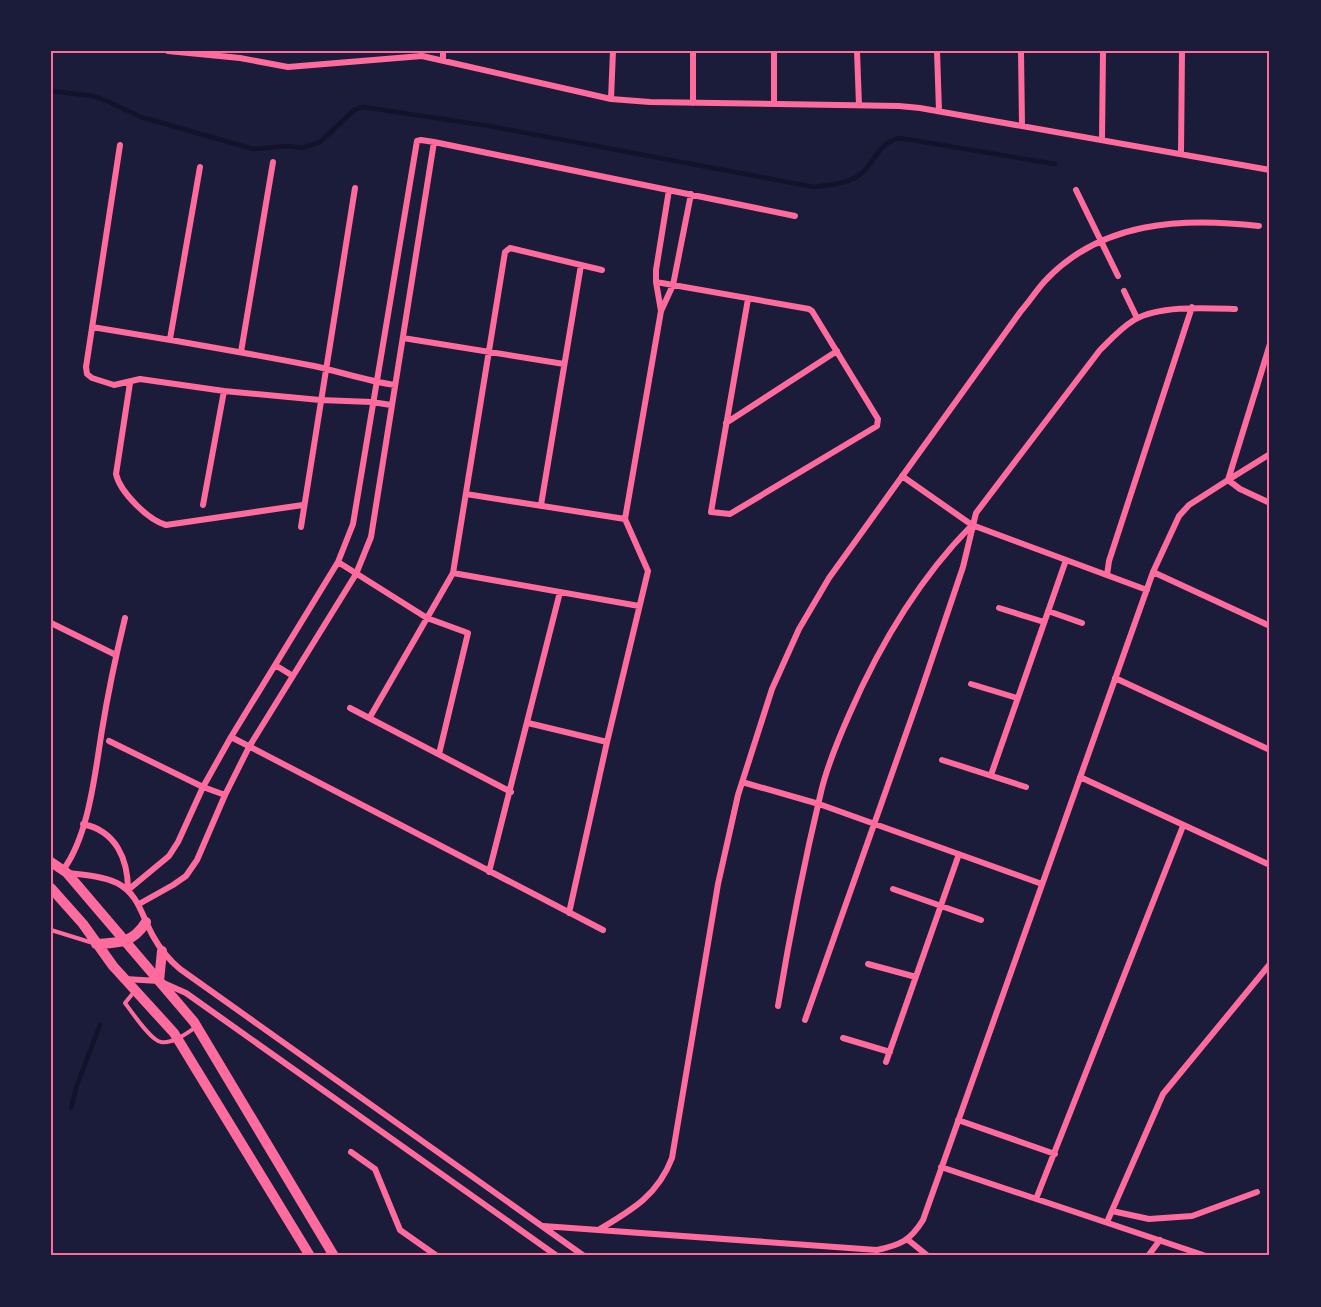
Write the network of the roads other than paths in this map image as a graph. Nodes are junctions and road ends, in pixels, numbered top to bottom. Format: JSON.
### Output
{"nodes":[{"id":1,"x":168,"y":51,"type":"edge"},
{"id":2,"x":443,"y":51,"type":"edge"},
{"id":3,"x":613,"y":51,"type":"edge"},
{"id":4,"x":693,"y":51,"type":"edge"},
{"id":5,"x":774,"y":51,"type":"edge"},
{"id":6,"x":857,"y":51,"type":"edge"},
{"id":7,"x":937,"y":51,"type":"edge"},
{"id":8,"x":1021,"y":51,"type":"edge"},
{"id":9,"x":1103,"y":51,"type":"edge"},
{"id":10,"x":1182,"y":51,"type":"edge"},
{"id":11,"x":422,"y":53,"type":"edge"},
{"id":12,"x":443,"y":60,"type":"junction"},
{"id":13,"x":611,"y":99,"type":"junction"},
{"id":14,"x":693,"y":103,"type":"junction"},
{"id":15,"x":774,"y":104,"type":"junction"},
{"id":16,"x":859,"y":105,"type":"junction"},
{"id":17,"x":939,"y":111,"type":"junction"},
{"id":18,"x":1022,"y":126,"type":"junction"},
{"id":19,"x":1102,"y":140,"type":"junction"},
{"id":20,"x":434,"y":142,"type":"junction"},
{"id":21,"x":120,"y":145,"type":"dead end"},
{"id":22,"x":1181,"y":154,"type":"junction"},
{"id":23,"x":273,"y":162,"type":"dead end"},
{"id":24,"x":201,"y":167,"type":"dead end"},
{"id":25,"x":1270,"y":170,"type":"edge"},
{"id":26,"x":355,"y":188,"type":"dead end"},
{"id":27,"x":669,"y":190,"type":"junction"},
{"id":28,"x":1076,"y":190,"type":"dead end"},
{"id":29,"x":691,"y":194,"type":"junction"},
{"id":30,"x":795,"y":216,"type":"dead end"},
{"id":31,"x":1259,"y":226,"type":"dead end"},
{"id":32,"x":1101,"y":241,"type":"junction"},
{"id":33,"x":581,"y":265,"type":"junction"},
{"id":34,"x":602,"y":270,"type":"dead end"},
{"id":35,"x":1118,"y":276,"type":"dead end"},
{"id":36,"x":656,"y":282,"type":"junction"},
{"id":37,"x":673,"y":285,"type":"junction"},
{"id":38,"x":1124,"y":291,"type":"dead end"},
{"id":39,"x":748,"y":299,"type":"junction"},
{"id":40,"x":1192,"y":307,"type":"junction"},
{"id":41,"x":1235,"y":309,"type":"dead end"},
{"id":42,"x":661,"y":311,"type":"junction"},
{"id":43,"x":1137,"y":318,"type":"junction"},
{"id":44,"x":92,"y":327,"type":"junction"},
{"id":45,"x":403,"y":338,"type":"junction"},
{"id":46,"x":170,"y":339,"type":"junction"},
{"id":47,"x":1270,"y":344,"type":"edge"},
{"id":48,"x":837,"y":351,"type":"junction"},
{"id":49,"x":241,"y":352,"type":"junction"},
{"id":50,"x":489,"y":353,"type":"junction"},
{"id":51,"x":564,"y":364,"type":"junction"},
{"id":52,"x":326,"y":369,"type":"junction"},
{"id":53,"x":375,"y":382,"type":"junction"},
{"id":54,"x":130,"y":383,"type":"junction"},
{"id":55,"x":395,"y":385,"type":"junction"},
{"id":56,"x":224,"y":391,"type":"junction"},
{"id":57,"x":320,"y":400,"type":"junction"},
{"id":58,"x":372,"y":402,"type":"junction"},
{"id":59,"x":391,"y":405,"type":"junction"},
{"id":60,"x":726,"y":423,"type":"junction"},
{"id":61,"x":1270,"y":454,"type":"edge"},
{"id":62,"x":902,"y":476,"type":"junction"},
{"id":63,"x":1228,"y":480,"type":"junction"},
{"id":64,"x":466,"y":494,"type":"junction"},
{"id":65,"x":1270,"y":504,"type":"edge"},
{"id":66,"x":203,"y":505,"type":"dead end"},
{"id":67,"x":303,"y":505,"type":"junction"},
{"id":68,"x":541,"y":506,"type":"junction"},
{"id":69,"x":625,"y":519,"type":"junction"},
{"id":70,"x":972,"y":525,"type":"junction"},
{"id":71,"x":300,"y":527,"type":"dead end"},
{"id":72,"x":1066,"y":560,"type":"junction"},
{"id":73,"x":338,"y":562,"type":"junction"},
{"id":74,"x":1153,"y":572,"type":"junction"},
{"id":75,"x":356,"y":573,"type":"junction"},
{"id":76,"x":453,"y":573,"type":"junction"},
{"id":77,"x":1107,"y":575,"type":"junction"},
{"id":78,"x":1147,"y":590,"type":"junction"},
{"id":79,"x":560,"y":592,"type":"junction"},
{"id":80,"x":639,"y":606,"type":"junction"},
{"id":81,"x":999,"y":608,"type":"dead end"},
{"id":82,"x":1048,"y":611,"type":"junction"},
{"id":83,"x":125,"y":618,"type":"dead end"},
{"id":84,"x":427,"y":618,"type":"junction"},
{"id":85,"x":1044,"y":622,"type":"junction"},
{"id":86,"x":51,"y":623,"type":"edge"},
{"id":87,"x":1082,"y":623,"type":"dead end"},
{"id":88,"x":1270,"y":626,"type":"edge"},
{"id":89,"x":116,"y":655,"type":"junction"},
{"id":90,"x":275,"y":665,"type":"junction"},
{"id":91,"x":293,"y":676,"type":"junction"},
{"id":92,"x":1115,"y":678,"type":"junction"},
{"id":93,"x":970,"y":684,"type":"dead end"},
{"id":94,"x":1017,"y":698,"type":"junction"},
{"id":95,"x":350,"y":708,"type":"dead end"},
{"id":96,"x":370,"y":717,"type":"junction"},
{"id":97,"x":528,"y":723,"type":"junction"},
{"id":98,"x":231,"y":737,"type":"junction"},
{"id":99,"x":109,"y":741,"type":"dead end"},
{"id":100,"x":607,"y":742,"type":"junction"},
{"id":101,"x":249,"y":747,"type":"junction"},
{"id":102,"x":1270,"y":750,"type":"edge"},
{"id":103,"x":439,"y":754,"type":"junction"},
{"id":104,"x":942,"y":760,"type":"dead end"},
{"id":105,"x":990,"y":775,"type":"junction"},
{"id":106,"x":1080,"y":777,"type":"junction"},
{"id":107,"x":742,"y":782,"type":"junction"},
{"id":108,"x":203,"y":787,"type":"junction"},
{"id":109,"x":1026,"y":787,"type":"dead end"},
{"id":110,"x":511,"y":792,"type":"junction"},
{"id":111,"x":225,"y":795,"type":"junction"},
{"id":112,"x":819,"y":804,"type":"junction"},
{"id":113,"x":875,"y":823,"type":"junction"},
{"id":114,"x":83,"y":824,"type":"junction"},
{"id":115,"x":1183,"y":826,"type":"junction"},
{"id":116,"x":959,"y":854,"type":"junction"},
{"id":117,"x":51,"y":862,"type":"edge"},
{"id":118,"x":1270,"y":866,"type":"edge"},
{"id":119,"x":65,"y":872,"type":"junction"},
{"id":120,"x":489,"y":872,"type":"junction"},
{"id":121,"x":1042,"y":884,"type":"junction"},
{"id":122,"x":51,"y":888,"type":"edge"},
{"id":123,"x":893,"y":889,"type":"dead end"},
{"id":124,"x":128,"y":890,"type":"junction"},
{"id":125,"x":139,"y":904,"type":"junction"},
{"id":126,"x":941,"y":906,"type":"junction"},
{"id":127,"x":569,"y":913,"type":"junction"},
{"id":128,"x":981,"y":920,"type":"dead end"},
{"id":129,"x":146,"y":922,"type":"junction"},
{"id":130,"x":51,"y":930,"type":"edge"},
{"id":131,"x":603,"y":930,"type":"dead end"},
{"id":132,"x":124,"y":941,"type":"junction"},
{"id":133,"x":96,"y":944,"type":"junction"},
{"id":134,"x":162,"y":951,"type":"junction"},
{"id":135,"x":868,"y":964,"type":"dead end"},
{"id":136,"x":1270,"y":964,"type":"edge"},
{"id":137,"x":916,"y":977,"type":"junction"},
{"id":138,"x":124,"y":979,"type":"junction"},
{"id":139,"x":159,"y":981,"type":"junction"},
{"id":140,"x":135,"y":990,"type":"junction"},
{"id":141,"x":778,"y":1006,"type":"dead end"},
{"id":142,"x":805,"y":1020,"type":"dead end"},
{"id":143,"x":197,"y":1027,"type":"junction"},
{"id":144,"x":178,"y":1038,"type":"junction"},
{"id":145,"x":843,"y":1038,"type":"dead end"},
{"id":146,"x":890,"y":1052,"type":"junction"},
{"id":147,"x":886,"y":1062,"type":"dead end"},
{"id":148,"x":958,"y":1120,"type":"junction"},
{"id":149,"x":351,"y":1152,"type":"dead end"},
{"id":150,"x":1055,"y":1154,"type":"junction"},
{"id":151,"x":278,"y":1162,"type":"junction"},
{"id":152,"x":941,"y":1167,"type":"junction"},
{"id":153,"x":260,"y":1173,"type":"junction"},
{"id":154,"x":1257,"y":1192,"type":"dead end"},
{"id":155,"x":1036,"y":1199,"type":"junction"},
{"id":156,"x":1112,"y":1211,"type":"junction"},
{"id":157,"x":1107,"y":1222,"type":"junction"},
{"id":158,"x":543,"y":1226,"type":"junction"},
{"id":159,"x":598,"y":1230,"type":"junction"},
{"id":160,"x":534,"y":1239,"type":"junction"},
{"id":161,"x":907,"y":1239,"type":"junction"},
{"id":162,"x":1160,"y":1240,"type":"junction"},
{"id":163,"x":310,"y":1256,"type":"edge"},
{"id":164,"x":334,"y":1256,"type":"edge"},
{"id":165,"x":437,"y":1256,"type":"edge"},
{"id":166,"x":557,"y":1256,"type":"edge"},
{"id":167,"x":584,"y":1256,"type":"edge"},
{"id":168,"x":928,"y":1256,"type":"edge"},
{"id":169,"x":1148,"y":1256,"type":"edge"},
{"id":170,"x":1206,"y":1256,"type":"edge"}],
"edges":[{"from":1,"to":11,"type":"street"},
{"from":2,"to":12,"type":"street"},
{"from":3,"to":13,"type":"street"},
{"from":4,"to":14,"type":"street"},
{"from":5,"to":15,"type":"street"},
{"from":6,"to":16,"type":"street"},
{"from":7,"to":17,"type":"street"},
{"from":8,"to":18,"type":"street"},
{"from":9,"to":19,"type":"street"},
{"from":10,"to":22,"type":"street"},
{"from":11,"to":12,"type":"street"},
{"from":12,"to":13,"type":"street"},
{"from":13,"to":14,"type":"street"},
{"from":14,"to":15,"type":"street"},
{"from":15,"to":16,"type":"street"},
{"from":16,"to":17,"type":"street"},
{"from":17,"to":18,"type":"street"},
{"from":18,"to":19,"type":"street"},
{"from":19,"to":22,"type":"street"},
{"from":20,"to":27,"type":"street"},
{"from":20,"to":45,"type":"street"},
{"from":20,"to":53,"type":"street"},
{"from":21,"to":44,"type":"street"},
{"from":22,"to":25,"type":"street"},
{"from":23,"to":49,"type":"street"},
{"from":24,"to":46,"type":"street"},
{"from":26,"to":52,"type":"street"},
{"from":27,"to":29,"type":"street"},
{"from":27,"to":36,"type":"street"},
{"from":28,"to":32,"type":"street"},
{"from":29,"to":30,"type":"street"},
{"from":29,"to":37,"type":"street"},
{"from":31,"to":32,"type":"street"},
{"from":32,"to":35,"type":"street"},
{"from":32,"to":62,"type":"street"},
{"from":33,"to":34,"type":"street"},
{"from":33,"to":50,"type":"street"},
{"from":33,"to":51,"type":"street"},
{"from":36,"to":37,"type":"street"},
{"from":36,"to":42,"type":"street"},
{"from":37,"to":39,"type":"street"},
{"from":37,"to":42,"type":"street"},
{"from":38,"to":43,"type":"street"},
{"from":39,"to":48,"type":"street"},
{"from":39,"to":60,"type":"street"},
{"from":40,"to":41,"type":"street"},
{"from":40,"to":43,"type":"street"},
{"from":40,"to":77,"type":"street"},
{"from":42,"to":69,"type":"street"},
{"from":43,"to":70,"type":"street"},
{"from":44,"to":46,"type":"street"},
{"from":44,"to":54,"type":"street"},
{"from":45,"to":50,"type":"street"},
{"from":45,"to":55,"type":"street"},
{"from":46,"to":49,"type":"street"},
{"from":47,"to":63,"type":"street"},
{"from":48,"to":60,"type":"street"},
{"from":48,"to":60,"type":"street"},
{"from":49,"to":52,"type":"street"},
{"from":50,"to":51,"type":"street"},
{"from":50,"to":64,"type":"street"},
{"from":51,"to":68,"type":"street"},
{"from":52,"to":53,"type":"street"},
{"from":52,"to":57,"type":"street"},
{"from":53,"to":55,"type":"street"},
{"from":53,"to":58,"type":"street"},
{"from":54,"to":56,"type":"street"},
{"from":54,"to":67,"type":"street"},
{"from":55,"to":59,"type":"street"},
{"from":56,"to":57,"type":"street"},
{"from":56,"to":66,"type":"street"},
{"from":57,"to":58,"type":"street"},
{"from":57,"to":67,"type":"street"},
{"from":58,"to":59,"type":"street"},
{"from":58,"to":73,"type":"street"},
{"from":59,"to":75,"type":"street"},
{"from":61,"to":63,"type":"street"},
{"from":62,"to":70,"type":"street"},
{"from":62,"to":107,"type":"street"},
{"from":63,"to":65,"type":"street"},
{"from":63,"to":74,"type":"street"},
{"from":64,"to":68,"type":"street"},
{"from":64,"to":76,"type":"street"},
{"from":67,"to":71,"type":"street"},
{"from":68,"to":69,"type":"street"},
{"from":69,"to":80,"type":"street"},
{"from":70,"to":72,"type":"street"},
{"from":70,"to":112,"type":"street"},
{"from":70,"to":113,"type":"street"},
{"from":72,"to":77,"type":"street"},
{"from":72,"to":82,"type":"street"},
{"from":73,"to":75,"type":"street"},
{"from":73,"to":90,"type":"street"},
{"from":74,"to":78,"type":"street"},
{"from":74,"to":88,"type":"street"},
{"from":75,"to":84,"type":"street"},
{"from":75,"to":91,"type":"street"},
{"from":76,"to":79,"type":"street"},
{"from":76,"to":84,"type":"street"},
{"from":77,"to":78,"type":"street"},
{"from":78,"to":92,"type":"street"},
{"from":79,"to":80,"type":"street"},
{"from":79,"to":97,"type":"street"},
{"from":80,"to":100,"type":"street"},
{"from":81,"to":85,"type":"street"},
{"from":82,"to":85,"type":"street"},
{"from":82,"to":87,"type":"street"},
{"from":83,"to":89,"type":"street"},
{"from":84,"to":96,"type":"street"},
{"from":84,"to":103,"type":"street"},
{"from":85,"to":94,"type":"street"},
{"from":86,"to":89,"type":"street"},
{"from":89,"to":114,"type":"street"},
{"from":90,"to":91,"type":"street"},
{"from":90,"to":98,"type":"street"},
{"from":91,"to":101,"type":"street"},
{"from":92,"to":102,"type":"street"},
{"from":92,"to":106,"type":"street"},
{"from":93,"to":94,"type":"street"},
{"from":94,"to":105,"type":"street"},
{"from":95,"to":96,"type":"street"},
{"from":96,"to":103,"type":"street"},
{"from":97,"to":100,"type":"street"},
{"from":97,"to":110,"type":"street"},
{"from":98,"to":101,"type":"street"},
{"from":98,"to":108,"type":"street"},
{"from":99,"to":108,"type":"street"},
{"from":100,"to":127,"type":"street"},
{"from":101,"to":111,"type":"street"},
{"from":101,"to":120,"type":"street"},
{"from":103,"to":110,"type":"street"},
{"from":104,"to":105,"type":"street"},
{"from":105,"to":109,"type":"street"},
{"from":106,"to":115,"type":"street"},
{"from":106,"to":121,"type":"street"},
{"from":107,"to":112,"type":"street"},
{"from":107,"to":159,"type":"street"},
{"from":108,"to":111,"type":"street"},
{"from":108,"to":124,"type":"street"},
{"from":110,"to":120,"type":"street"},
{"from":111,"to":125,"type":"street"},
{"from":112,"to":113,"type":"street"},
{"from":112,"to":141,"type":"street"},
{"from":113,"to":116,"type":"street"},
{"from":113,"to":142,"type":"street"},
{"from":114,"to":119,"type":"street"},
{"from":114,"to":124,"type":"street"},
{"from":115,"to":118,"type":"street"},
{"from":115,"to":150,"type":"street"},
{"from":116,"to":121,"type":"street"},
{"from":116,"to":126,"type":"street"},
{"from":117,"to":119,"type":"main road"},
{"from":119,"to":124,"type":"street"},
{"from":119,"to":132,"type":"main road"},
{"from":120,"to":127,"type":"street"},
{"from":121,"to":148,"type":"street"},
{"from":122,"to":133,"type":"main road"},
{"from":123,"to":126,"type":"street"},
{"from":124,"to":125,"type":"street"},
{"from":125,"to":129,"type":"street"},
{"from":126,"to":128,"type":"street"},
{"from":126,"to":137,"type":"street"},
{"from":127,"to":131,"type":"street"},
{"from":129,"to":132,"type":"main road"},
{"from":129,"to":134,"type":"street"},
{"from":130,"to":133,"type":"lane"},
{"from":132,"to":133,"type":"main road"},
{"from":132,"to":139,"type":"main road"},
{"from":133,"to":138,"type":"main road"},
{"from":134,"to":139,"type":"main road"},
{"from":134,"to":158,"type":"street"},
{"from":135,"to":137,"type":"street"},
{"from":136,"to":156,"type":"street"},
{"from":137,"to":146,"type":"street"},
{"from":138,"to":139,"type":"street"},
{"from":138,"to":140,"type":"main road"},
{"from":139,"to":143,"type":"main road"},
{"from":139,"to":160,"type":"street"},
{"from":140,"to":144,"type":"main road"},
{"from":140,"to":144,"type":"lane"},
{"from":143,"to":144,"type":"lane"},
{"from":143,"to":151,"type":"main road"},
{"from":144,"to":153,"type":"main road"},
{"from":145,"to":146,"type":"street"},
{"from":146,"to":147,"type":"street"},
{"from":148,"to":150,"type":"street"},
{"from":148,"to":152,"type":"street"},
{"from":149,"to":165,"type":"street"},
{"from":150,"to":155,"type":"street"},
{"from":151,"to":153,"type":"main road"},
{"from":151,"to":164,"type":"main road"},
{"from":152,"to":155,"type":"street"},
{"from":152,"to":161,"type":"street"},
{"from":153,"to":163,"type":"main road"},
{"from":154,"to":156,"type":"street"},
{"from":155,"to":157,"type":"street"},
{"from":156,"to":157,"type":"street"},
{"from":157,"to":162,"type":"street"},
{"from":158,"to":159,"type":"street"},
{"from":158,"to":160,"type":"street"},
{"from":158,"to":167,"type":"street"},
{"from":159,"to":161,"type":"street"},
{"from":160,"to":166,"type":"street"},
{"from":161,"to":168,"type":"street"},
{"from":162,"to":169,"type":"street"},
{"from":162,"to":170,"type":"street"}]}
